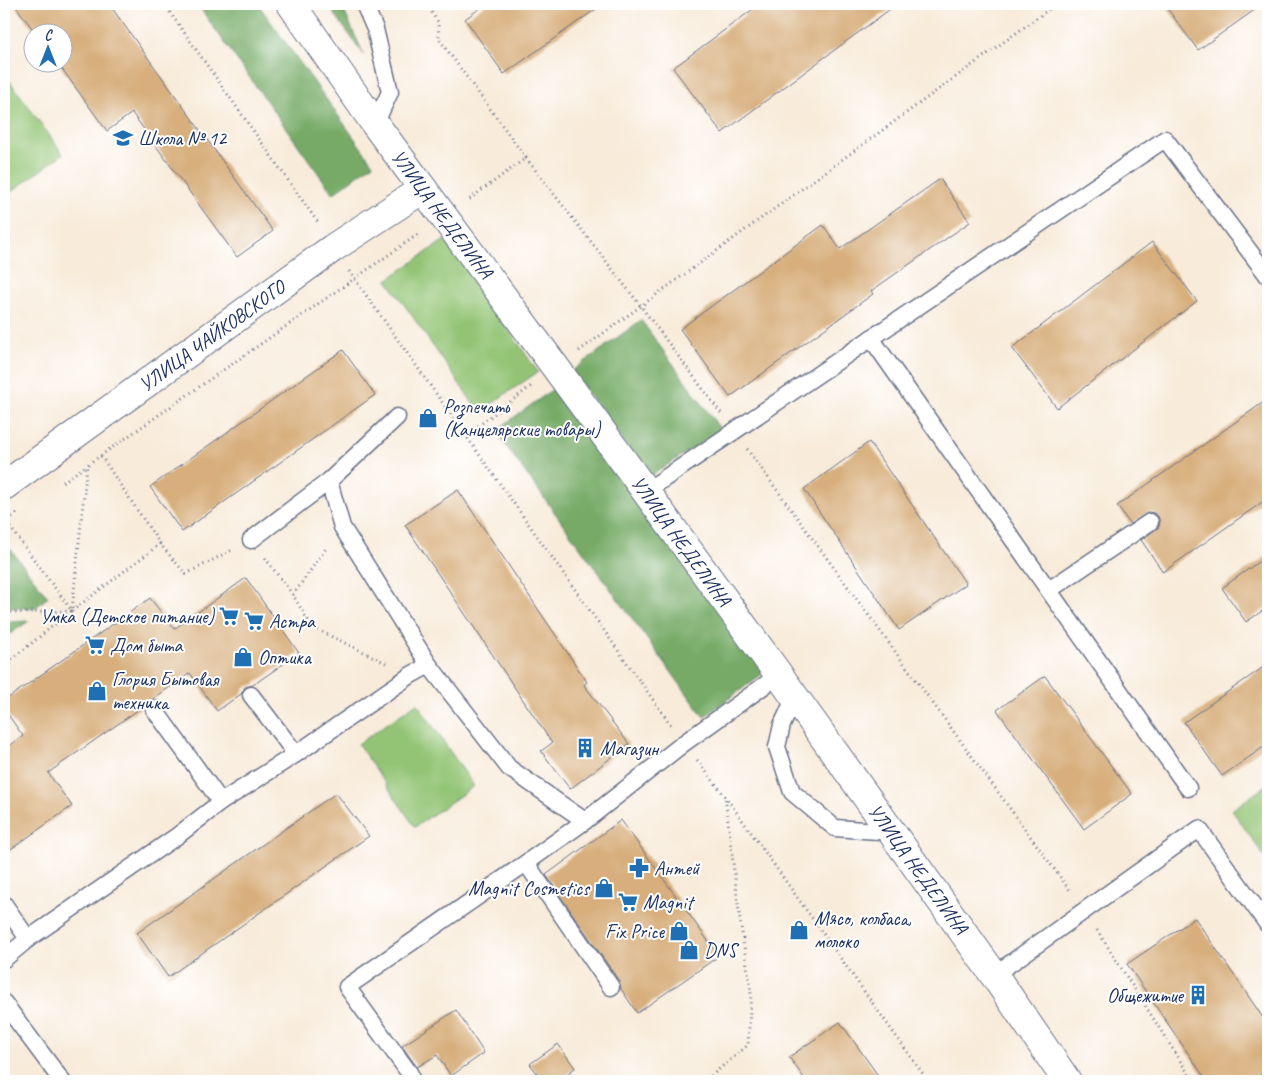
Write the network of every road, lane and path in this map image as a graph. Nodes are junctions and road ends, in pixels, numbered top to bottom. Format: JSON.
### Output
{"nodes":[{"id":1,"x":164,"y":4,"type":"edge"},
{"id":2,"x":291,"y":4,"type":"edge"},
{"id":3,"x":364,"y":4,"type":"edge"},
{"id":4,"x":426,"y":4,"type":"edge"},
{"id":5,"x":1056,"y":4,"type":"edge"},
{"id":6,"x":375,"y":124,"type":"junction"},
{"id":7,"x":526,"y":158,"type":"junction"},
{"id":8,"x":423,"y":189,"type":"junction"},
{"id":9,"x":444,"y":218,"type":"junction"},
{"id":10,"x":333,"y":248,"type":"junction"},
{"id":11,"x":1268,"y":276,"type":"edge"},
{"id":12,"x":354,"y":278,"type":"junction"},
{"id":13,"x":640,"y":305,"type":"junction"},
{"id":14,"x":871,"y":338,"type":"junction"},
{"id":15,"x":556,"y":368,"type":"junction"},
{"id":16,"x":397,"y":417,"type":"dead end"},
{"id":17,"x":734,"y":431,"type":"junction"},
{"id":18,"x":466,"y":435,"type":"junction"},
{"id":19,"x":100,"y":456,"type":"junction"},
{"id":20,"x":329,"y":481,"type":"junction"},
{"id":21,"x":4,"y":486,"type":"edge"},
{"id":22,"x":646,"y":491,"type":"junction"},
{"id":23,"x":4,"y":519,"type":"edge"},
{"id":24,"x":1150,"y":522,"type":"dead end"},
{"id":25,"x":342,"y":527,"type":"junction"},
{"id":26,"x":251,"y":540,"type":"junction"},
{"id":27,"x":160,"y":544,"type":"junction"},
{"id":28,"x":1049,"y":590,"type":"junction"},
{"id":29,"x":293,"y":595,"type":"junction"},
{"id":30,"x":72,"y":611,"type":"junction"},
{"id":31,"x":4,"y":613,"type":"edge"},
{"id":32,"x":4,"y":665,"type":"edge"},
{"id":33,"x":429,"y":665,"type":"junction"},
{"id":34,"x":411,"y":675,"type":"junction"},
{"id":35,"x":779,"y":675,"type":"junction"},
{"id":36,"x":251,"y":694,"type":"dead end"},
{"id":37,"x":795,"y":697,"type":"junction"},
{"id":38,"x":154,"y":709,"type":"dead end"},
{"id":39,"x":684,"y":743,"type":"junction"},
{"id":40,"x":296,"y":754,"type":"junction"},
{"id":41,"x":1188,"y":788,"type":"dead end"},
{"id":42,"x":725,"y":796,"type":"junction"},
{"id":43,"x":220,"y":802,"type":"junction"},
{"id":44,"x":585,"y":821,"type":"junction"},
{"id":45,"x":892,"y":832,"type":"junction"},
{"id":46,"x":526,"y":863,"type":"junction"},
{"id":47,"x":4,"y":904,"type":"edge"},
{"id":48,"x":1084,"y":910,"type":"junction"},
{"id":49,"x":1268,"y":925,"type":"edge"},
{"id":50,"x":28,"y":939,"type":"junction"},
{"id":51,"x":4,"y":959,"type":"edge"},
{"id":52,"x":994,"y":975,"type":"junction"},
{"id":53,"x":610,"y":987,"type":"dead end"},
{"id":54,"x":4,"y":1003,"type":"edge"},
{"id":55,"x":410,"y":1074,"type":"dead end"},
{"id":56,"x":62,"y":1081,"type":"edge"},
{"id":57,"x":711,"y":1081,"type":"edge"},
{"id":58,"x":928,"y":1081,"type":"edge"},
{"id":59,"x":1067,"y":1081,"type":"edge"},
{"id":60,"x":1193,"y":1081,"type":"edge"}],
"edges":[{"from":1,"to":10,"type":"path"},
{"from":2,"to":6,"type":"street","name":"УЛИЦА НЕДЕЛИНА"},
{"from":3,"to":6,"type":"lane"},
{"from":4,"to":7,"type":"path"},
{"from":5,"to":13,"type":"path"},
{"from":6,"to":8,"type":"street","name":"УЛИЦА НЕДЕЛИНА"},
{"from":7,"to":9,"type":"path"},
{"from":7,"to":13,"type":"path"},
{"from":8,"to":9,"type":"street","name":"УЛИЦА НЕДЕЛИНА"},
{"from":8,"to":10,"type":"street","name":"УЛИЦА ЧАЙКОВСКОГО"},
{"from":9,"to":12,"type":"path"},
{"from":9,"to":15,"type":"street","name":"УЛИЦА НЕДЕЛИНА"},
{"from":10,"to":12,"type":"path"},
{"from":10,"to":21,"type":"street","name":"УЛИЦА ЧАЙКОВСКОГО"},
{"from":11,"to":14,"type":"lane"},
{"from":12,"to":18,"type":"path"},
{"from":12,"to":19,"type":"path"},
{"from":13,"to":15,"type":"path"},
{"from":13,"to":17,"type":"path"},
{"from":14,"to":17,"type":"lane"},
{"from":14,"to":28,"type":"lane"},
{"from":15,"to":18,"type":"path"},
{"from":15,"to":22,"type":"street","name":"УЛИЦА НЕДЕЛИНА"},
{"from":16,"to":20,"type":"lane"},
{"from":17,"to":22,"type":"lane"},
{"from":17,"to":48,"type":"path"},
{"from":18,"to":39,"type":"path"},
{"from":19,"to":27,"type":"path"},
{"from":19,"to":30,"type":"path"},
{"from":20,"to":25,"type":"lane"},
{"from":20,"to":26,"type":"lane"},
{"from":22,"to":35,"type":"street","name":"УЛИЦА НЕДЕЛИНА"},
{"from":23,"to":30,"type":"path"},
{"from":24,"to":28,"type":"lane"},
{"from":25,"to":29,"type":"path"},
{"from":25,"to":33,"type":"lane"},
{"from":26,"to":27,"type":"path"},
{"from":26,"to":29,"type":"path"},
{"from":27,"to":30,"type":"path"},
{"from":28,"to":41,"type":"lane"},
{"from":29,"to":34,"type":"path"},
{"from":30,"to":31,"type":"path"},
{"from":30,"to":32,"type":"path"},
{"from":33,"to":34,"type":"lane"},
{"from":33,"to":44,"type":"lane"},
{"from":34,"to":40,"type":"lane"},
{"from":35,"to":37,"type":"street","name":"УЛИЦА НЕДЕЛИНА"},
{"from":35,"to":39,"type":"lane"},
{"from":36,"to":40,"type":"lane"},
{"from":37,"to":45,"type":"street","name":"УЛИЦА НЕДЕЛИНА"},
{"from":37,"to":45,"type":"lane"},
{"from":38,"to":43,"type":"lane"},
{"from":39,"to":42,"type":"path"},
{"from":39,"to":44,"type":"lane"},
{"from":40,"to":43,"type":"lane"},
{"from":42,"to":57,"type":"path"},
{"from":42,"to":58,"type":"path"},
{"from":43,"to":50,"type":"lane"},
{"from":44,"to":46,"type":"lane"},
{"from":45,"to":52,"type":"street","name":"УЛИЦА НЕДЕЛИНА"},
{"from":46,"to":53,"type":"lane"},
{"from":46,"to":55,"type":"lane"},
{"from":47,"to":50,"type":"lane"},
{"from":48,"to":49,"type":"lane"},
{"from":48,"to":52,"type":"lane"},
{"from":48,"to":60,"type":"path"},
{"from":50,"to":51,"type":"lane"},
{"from":52,"to":59,"type":"street","name":"УЛИЦА НЕДЕЛИНА"},
{"from":54,"to":56,"type":"lane"}]}
